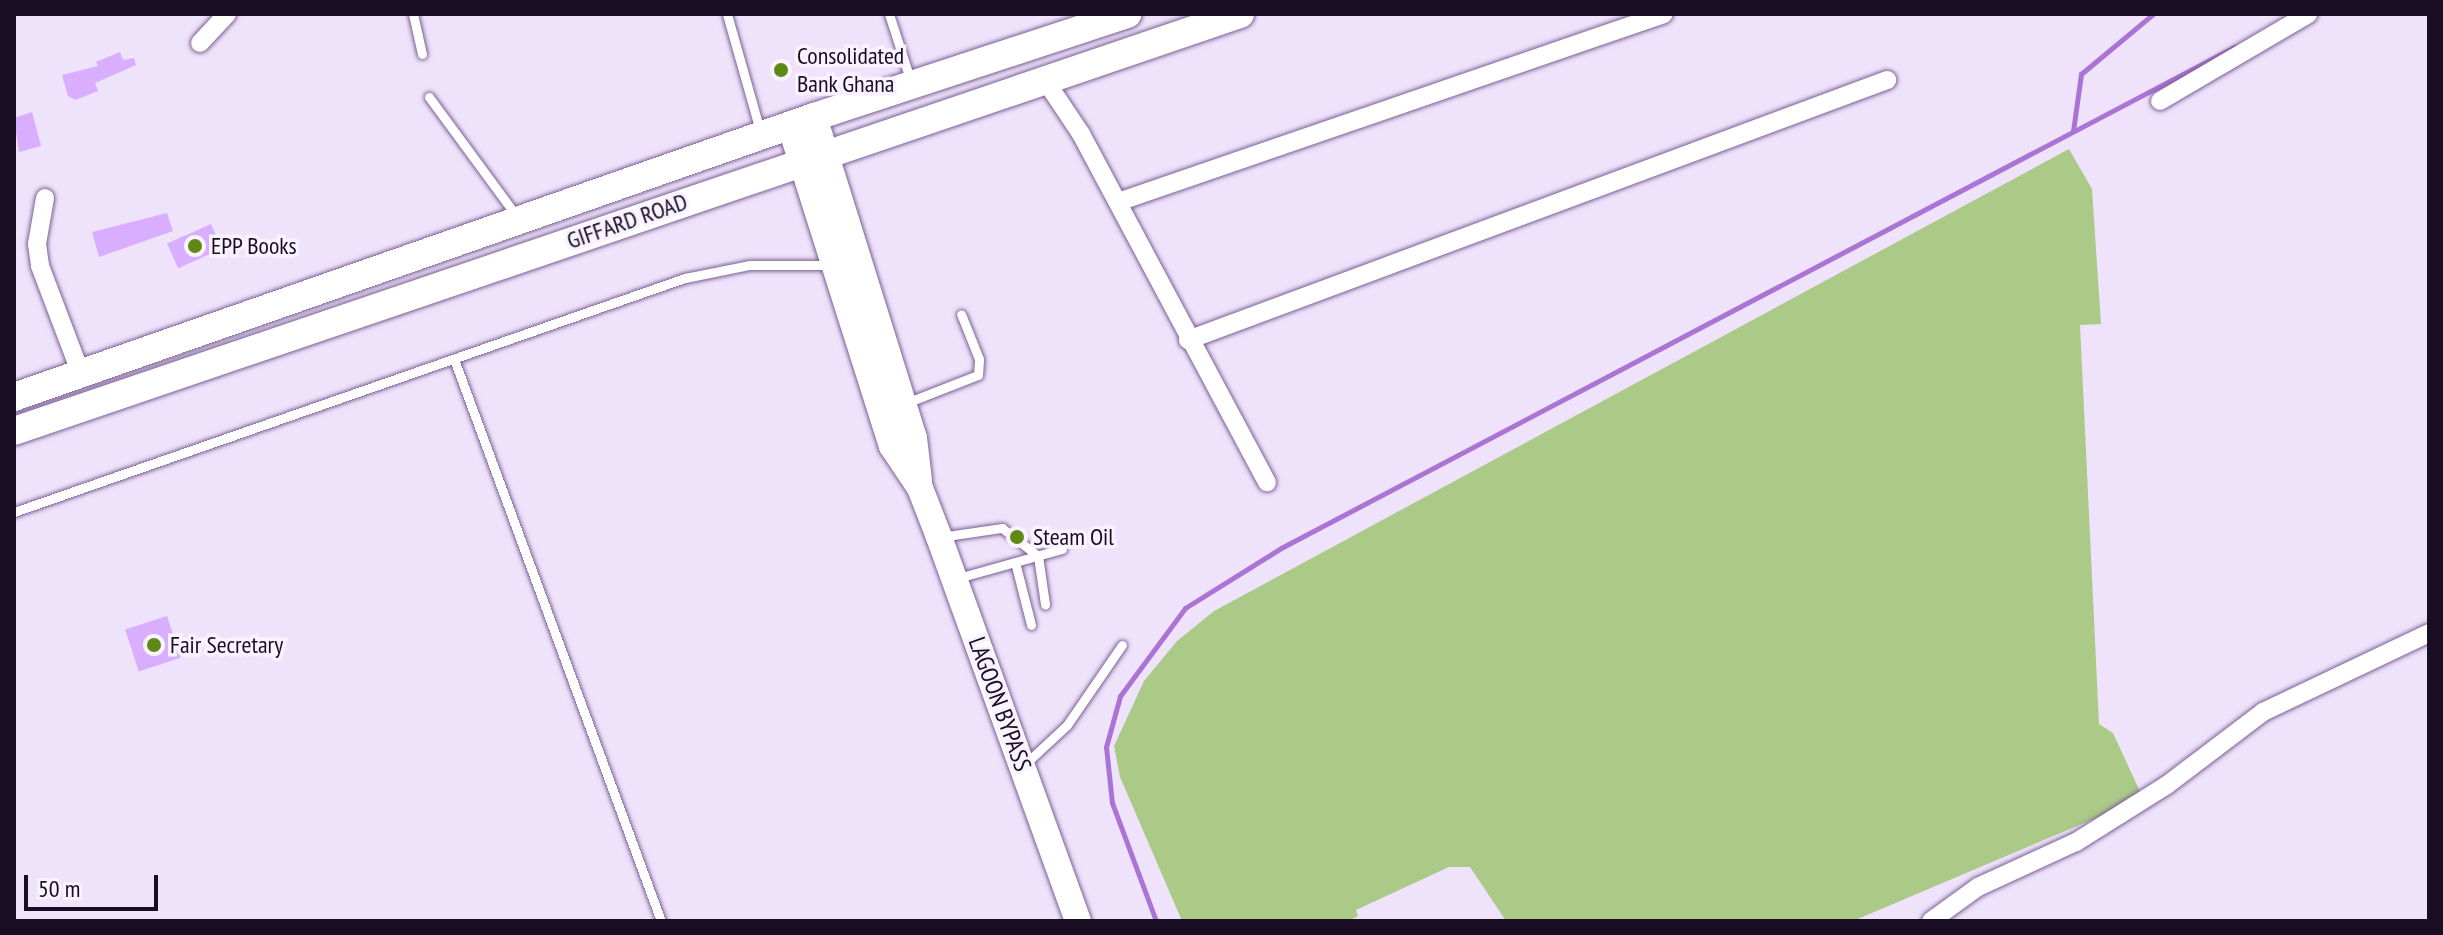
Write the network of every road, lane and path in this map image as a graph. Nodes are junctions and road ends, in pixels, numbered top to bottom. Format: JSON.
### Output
{"nodes":[{"id":1,"x":227,"y":14,"type":"edge"},
{"id":2,"x":413,"y":14,"type":"edge"},
{"id":3,"x":727,"y":14,"type":"edge"},
{"id":4,"x":889,"y":14,"type":"edge"},
{"id":5,"x":1128,"y":14,"type":"edge"},
{"id":6,"x":1240,"y":14,"type":"edge"},
{"id":7,"x":1664,"y":14,"type":"edge"},
{"id":8,"x":2308,"y":14,"type":"edge"},
{"id":9,"x":200,"y":43,"type":"dead end"},
{"id":10,"x":422,"y":54,"type":"dead end"},
{"id":11,"x":1045,"y":80,"type":"junction"},
{"id":12,"x":1887,"y":80,"type":"dead end"},
{"id":13,"x":913,"y":86,"type":"junction"},
{"id":14,"x":429,"y":97,"type":"dead end"},
{"id":15,"x":2160,"y":101,"type":"dead end"},
{"id":16,"x":802,"y":122,"type":"junction"},
{"id":17,"x":762,"y":138,"type":"junction"},
{"id":18,"x":812,"y":157,"type":"junction"},
{"id":19,"x":45,"y":198,"type":"dead end"},
{"id":20,"x":1118,"y":202,"type":"junction"},
{"id":21,"x":521,"y":223,"type":"junction"},
{"id":22,"x":831,"y":265,"type":"junction"},
{"id":23,"x":961,"y":314,"type":"dead end"},
{"id":24,"x":1188,"y":340,"type":"junction"},
{"id":25,"x":454,"y":359,"type":"junction"},
{"id":26,"x":81,"y":374,"type":"junction"},
{"id":27,"x":14,"y":397,"type":"edge"},
{"id":28,"x":903,"y":404,"type":"junction"},
{"id":29,"x":14,"y":431,"type":"edge"},
{"id":30,"x":1267,"y":483,"type":"dead end"},
{"id":31,"x":920,"y":488,"type":"junction"},
{"id":32,"x":14,"y":512,"type":"edge"},
{"id":33,"x":939,"y":537,"type":"junction"},
{"id":34,"x":1062,"y":549,"type":"dead end"},
{"id":35,"x":1038,"y":556,"type":"junction"},
{"id":36,"x":1015,"y":562,"type":"junction"},
{"id":37,"x":955,"y":579,"type":"junction"},
{"id":38,"x":1045,"y":604,"type":"dead end"},
{"id":39,"x":1031,"y":625,"type":"dead end"},
{"id":40,"x":2429,"y":633,"type":"edge"},
{"id":41,"x":1122,"y":645,"type":"dead end"},
{"id":42,"x":1022,"y":766,"type":"junction"},
{"id":43,"x":661,"y":921,"type":"edge"},
{"id":44,"x":1078,"y":921,"type":"edge"},
{"id":45,"x":1931,"y":921,"type":"edge"}],
"edges":[{"from":1,"to":9,"type":"street"},
{"from":2,"to":10,"type":"lane"},
{"from":3,"to":17,"type":"lane"},
{"from":4,"to":13,"type":"lane"},
{"from":5,"to":13,"type":"main road","name":"GIFFARD ROAD"},
{"from":6,"to":11,"type":"main road","name":"GIFFARD ROAD"},
{"from":7,"to":20,"type":"street"},
{"from":8,"to":15,"type":"street"},
{"from":11,"to":18,"type":"main road","name":"GIFFARD ROAD"},
{"from":11,"to":20,"type":"street"},
{"from":12,"to":24,"type":"street"},
{"from":13,"to":16,"type":"main road","name":"GIFFARD ROAD"},
{"from":14,"to":21,"type":"lane"},
{"from":16,"to":17,"type":"main road","name":"GIFFARD ROAD"},
{"from":16,"to":18,"type":"street","name":"LAGOON BYPASS"},
{"from":17,"to":21,"type":"main road","name":"GIFFARD ROAD"},
{"from":18,"to":22,"type":"street","name":"LAGOON BYPASS"},
{"from":18,"to":28,"type":"street","name":"LAGOON BYPASS"},
{"from":18,"to":29,"type":"main road","name":"GIFFARD ROAD"},
{"from":19,"to":26,"type":"street"},
{"from":20,"to":24,"type":"street"},
{"from":21,"to":26,"type":"main road","name":"GIFFARD ROAD"},
{"from":22,"to":25,"type":"lane"},
{"from":22,"to":31,"type":"street","name":"LAGOON BYPASS"},
{"from":23,"to":28,"type":"lane"},
{"from":24,"to":30,"type":"street"},
{"from":25,"to":32,"type":"lane"},
{"from":25,"to":43,"type":"lane"},
{"from":26,"to":27,"type":"main road","name":"GIFFARD ROAD"},
{"from":28,"to":31,"type":"street","name":"LAGOON BYPASS"},
{"from":31,"to":33,"type":"street","name":"LAGOON BYPASS"},
{"from":33,"to":35,"type":"lane"},
{"from":33,"to":37,"type":"street","name":"LAGOON BYPASS"},
{"from":34,"to":35,"type":"lane"},
{"from":35,"to":36,"type":"lane"},
{"from":35,"to":38,"type":"lane"},
{"from":36,"to":37,"type":"lane"},
{"from":36,"to":39,"type":"lane"},
{"from":37,"to":42,"type":"street","name":"LAGOON BYPASS"},
{"from":40,"to":45,"type":"street"},
{"from":41,"to":42,"type":"lane"},
{"from":42,"to":44,"type":"street","name":"LAGOON BYPASS"}]}
